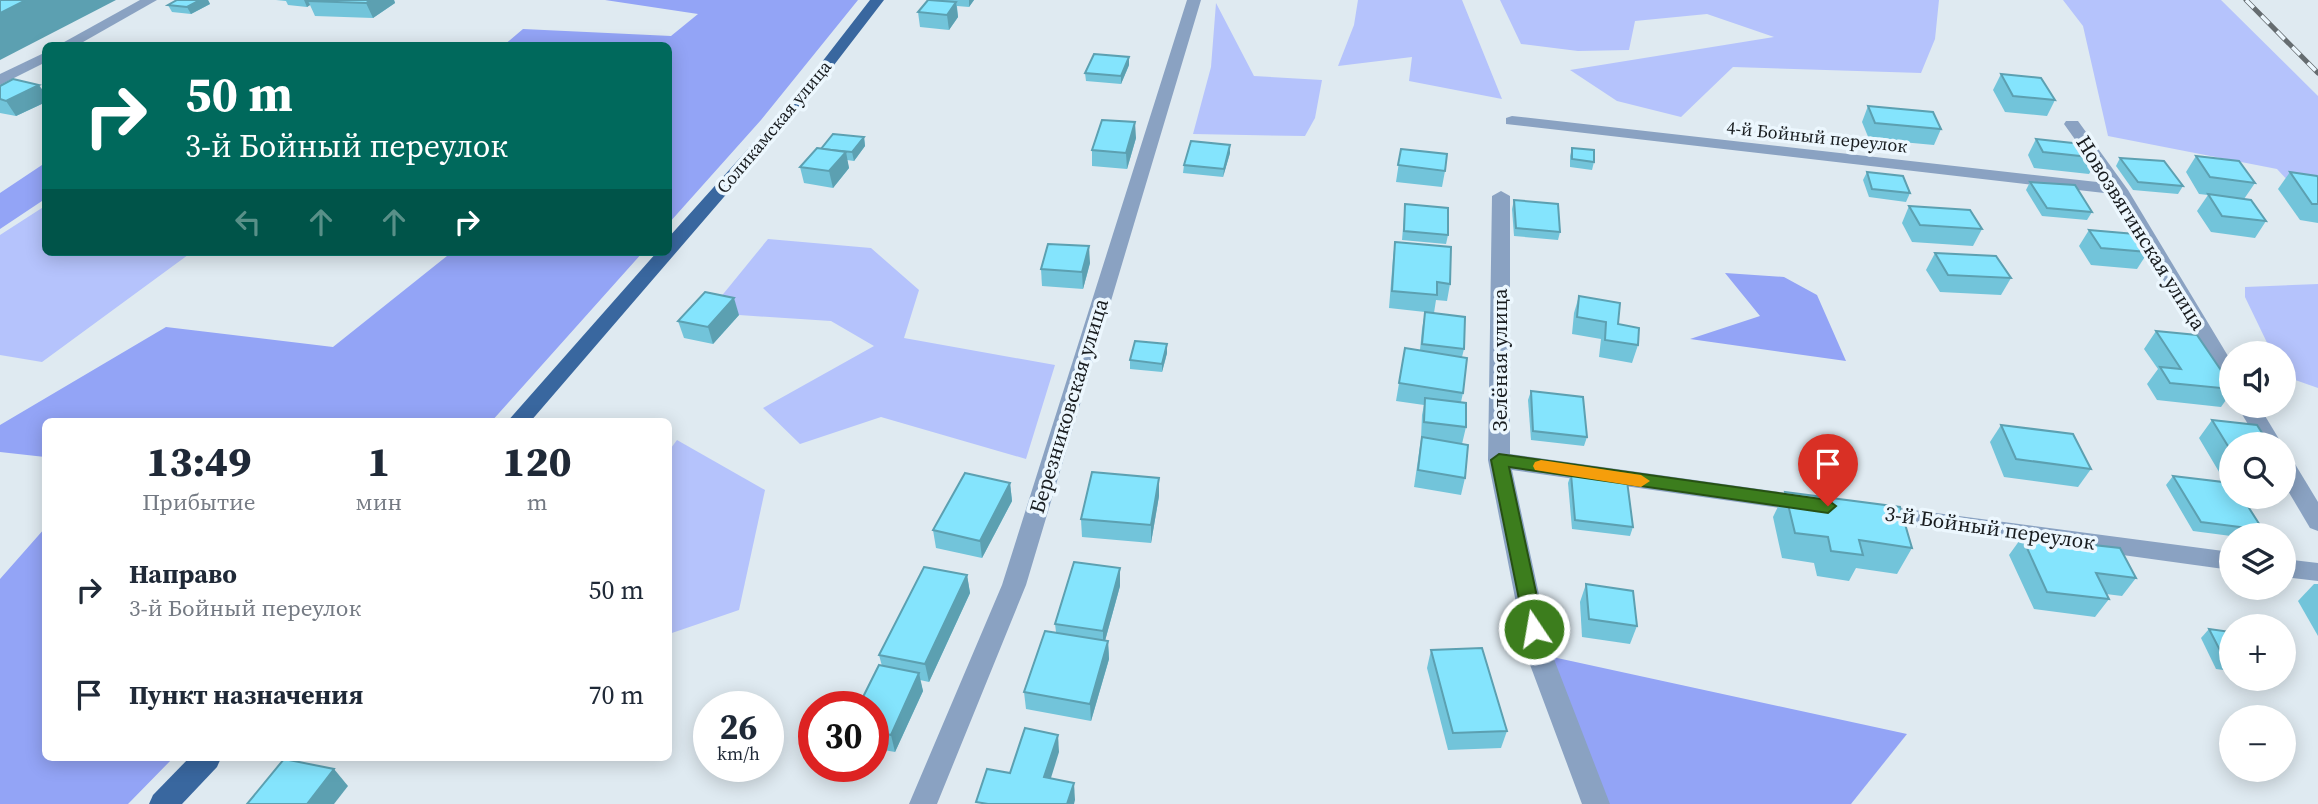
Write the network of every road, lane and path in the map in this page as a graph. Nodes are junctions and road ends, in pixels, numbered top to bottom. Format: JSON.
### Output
{"nodes":[{"id":1,"x":150,"y":0,"type":"edge"},
{"id":2,"x":877,"y":0,"type":"edge"},
{"id":3,"x":1194,"y":0,"type":"edge"},
{"id":4,"x":71,"y":42,"type":"edge"},
{"id":5,"x":42,"y":58,"type":"edge"},
{"id":6,"x":0,"y":80,"type":"edge"},
{"id":7,"x":1512,"y":121,"type":"dead end"},
{"id":8,"x":2072,"y":124,"type":"dead end"},
{"id":9,"x":2119,"y":190,"type":"junction"},
{"id":10,"x":1501,"y":196,"type":"dead end"},
{"id":11,"x":672,"y":246,"type":"edge"},
{"id":12,"x":664,"y":256,"type":"edge"},
{"id":13,"x":2219,"y":358,"type":"edge"},
{"id":14,"x":522,"y":418,"type":"edge"},
{"id":15,"x":1499,"y":460,"type":"junction"},
{"id":16,"x":2296,"y":485,"type":"edge"},
{"id":17,"x":1832,"y":507,"type":"edge"},
{"id":18,"x":1860,"y":511,"type":"edge"},
{"id":19,"x":2318,"y":522,"type":"edge"},
{"id":20,"x":2219,"y":559,"type":"edge"},
{"id":21,"x":2296,"y":569,"type":"edge"},
{"id":22,"x":2318,"y":572,"type":"edge"},
{"id":23,"x":204,"y":761,"type":"edge"},
{"id":24,"x":163,"y":804,"type":"edge"},
{"id":25,"x":923,"y":804,"type":"edge"},
{"id":26,"x":1596,"y":804,"type":"edge"}],
"edges":[{"from":1,"to":4,"type":"street"},
{"from":2,"to":11,"type":"main road","name":"Соликамская улица"},
{"from":3,"to":25,"type":"street","name":"Березниковская улица"},
{"from":5,"to":6,"type":"street"},
{"from":7,"to":9,"type":"street","name":"4-й Бойный переулок"},
{"from":8,"to":9,"type":"street","name":"Новозвягинская улица"},
{"from":9,"to":13,"type":"street","name":"Новозвягинская улица"},
{"from":10,"to":15,"type":"street","name":"Зелёная улица"},
{"from":12,"to":14,"type":"main road","name":"Соликамская улица"},
{"from":15,"to":17,"type":"street"},
{"from":15,"to":26,"type":"street","name":"Зелёная улица"},
{"from":16,"to":19,"type":"street"},
{"from":18,"to":20,"type":"street","name":"3-й Бойный переулок"},
{"from":21,"to":22,"type":"street"},
{"from":23,"to":24,"type":"main road"}]}
